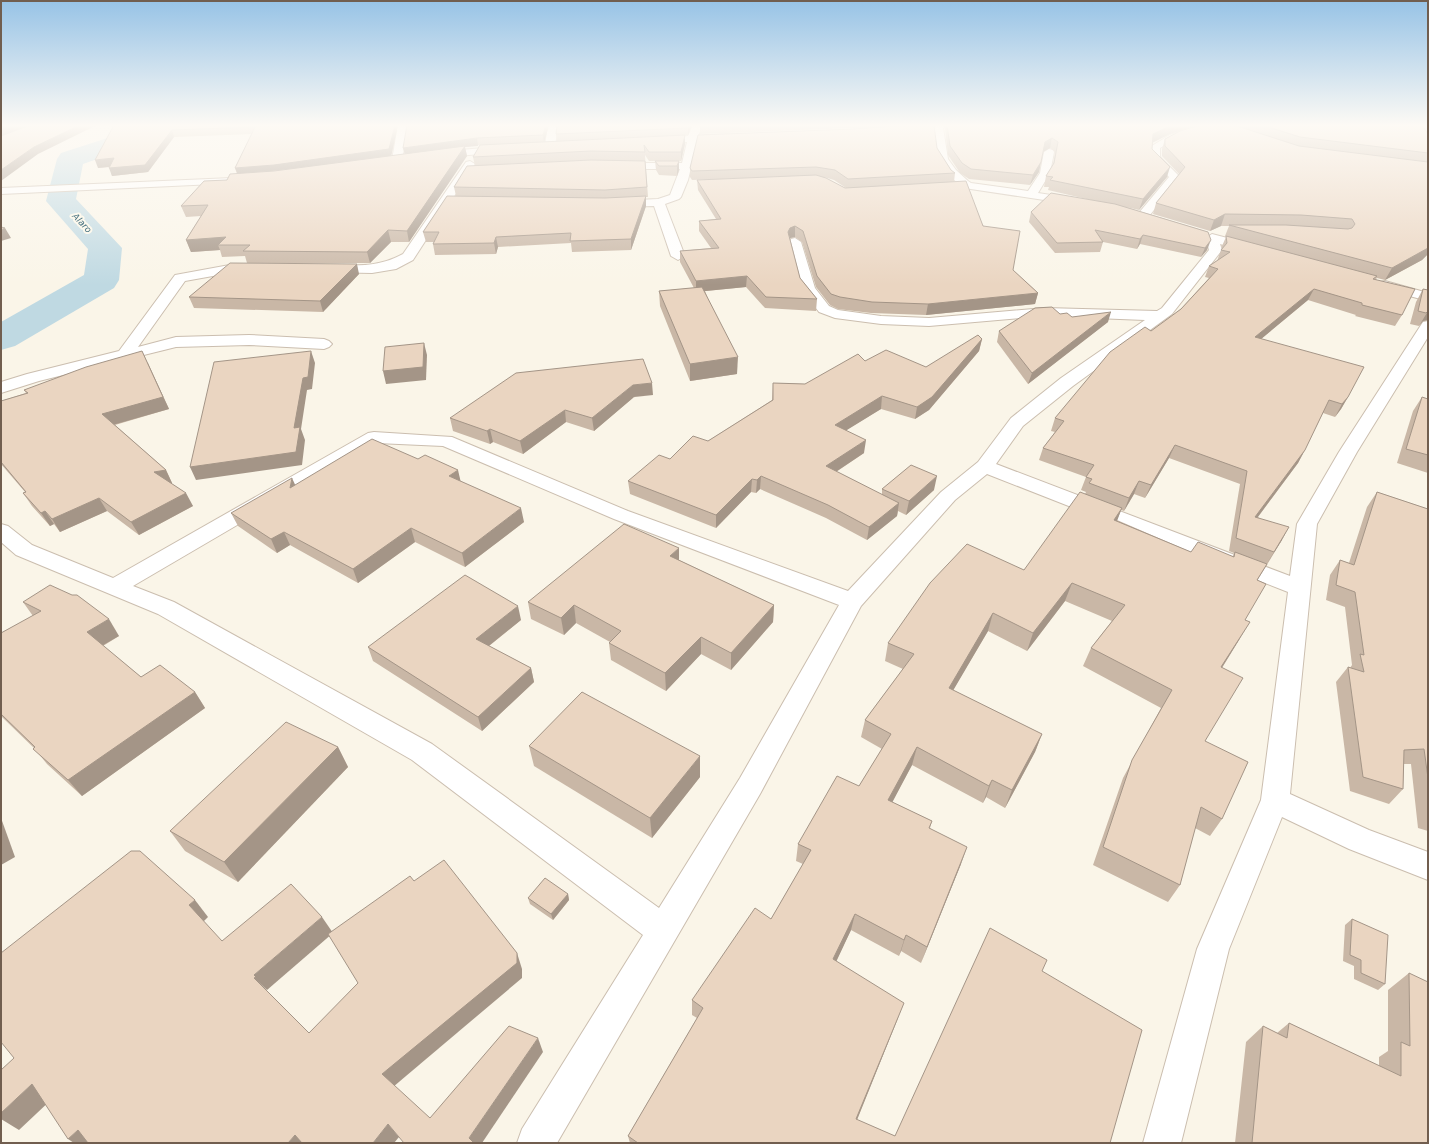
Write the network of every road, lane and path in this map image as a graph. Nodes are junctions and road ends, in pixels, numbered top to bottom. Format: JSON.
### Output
{"nodes":[{"id":1,"x":461,"y":178,"type":"edge"},
{"id":2,"x":686,"y":178,"type":"edge"},
{"id":3,"x":958,"y":178,"type":"edge"},
{"id":4,"x":1042,"y":178,"type":"edge"},
{"id":5,"x":1174,"y":178,"type":"edge"},
{"id":6,"x":242,"y":180,"type":"edge"},
{"id":7,"x":968,"y":186,"type":"junction"},
{"id":8,"x":953,"y":187,"type":"edge"},
{"id":9,"x":1,"y":191,"type":"edge"},
{"id":10,"x":1032,"y":194,"type":"junction"},
{"id":11,"x":446,"y":201,"type":"junction"},
{"id":12,"x":461,"y":202,"type":"edge"},
{"id":13,"x":659,"y":202,"type":"junction"},
{"id":14,"x":606,"y":204,"type":"edge"},
{"id":15,"x":1092,"y":205,"type":"edge"},
{"id":16,"x":1128,"y":213,"type":"edge"},
{"id":17,"x":1142,"y":217,"type":"junction"},
{"id":18,"x":1157,"y":221,"type":"edge"},
{"id":19,"x":795,"y":242,"type":"edge"},
{"id":20,"x":1272,"y":255,"type":"edge"},
{"id":21,"x":678,"y":256,"type":"dead end"},
{"id":22,"x":267,"y":269,"type":"edge"},
{"id":23,"x":313,"y":270,"type":"edge"},
{"id":24,"x":1369,"y":281,"type":"edge"},
{"id":25,"x":1428,"y":296,"type":"edge"},
{"id":26,"x":1161,"y":316,"type":"junction"},
{"id":27,"x":1425,"y":336,"type":"edge"},
{"id":28,"x":324,"y":344,"type":"dead end"},
{"id":29,"x":126,"y":354,"type":"junction"},
{"id":30,"x":1,"y":388,"type":"edge"},
{"id":31,"x":985,"y":466,"type":"junction"},
{"id":32,"x":1,"y":531,"type":"edge"},
{"id":33,"x":114,"y":587,"type":"junction"},
{"id":34,"x":1300,"y":588,"type":"junction"},
{"id":35,"x":852,"y":601,"type":"junction"},
{"id":36,"x":1275,"y":800,"type":"junction"},
{"id":37,"x":1428,"y":866,"type":"edge"},
{"id":38,"x":663,"y":930,"type":"junction"},
{"id":39,"x":536,"y":1143,"type":"edge"},
{"id":40,"x":1162,"y":1143,"type":"edge"}],
"edges":[{"from":1,"to":11,"type":"street"},
{"from":2,"to":13,"type":"street"},
{"from":3,"to":7,"type":"street"},
{"from":4,"to":10,"type":"street"},
{"from":5,"to":17,"type":"street"},
{"from":6,"to":9,"type":"street"},
{"from":7,"to":8,"type":"street"},
{"from":7,"to":10,"type":"street"},
{"from":10,"to":15,"type":"street"},
{"from":11,"to":12,"type":"street"},
{"from":11,"to":23,"type":"street"},
{"from":13,"to":14,"type":"street"},
{"from":13,"to":21,"type":"street"},
{"from":16,"to":17,"type":"street"},
{"from":17,"to":18,"type":"street"},
{"from":19,"to":26,"type":"street"},
{"from":20,"to":26,"type":"street"},
{"from":22,"to":29,"type":"street"},
{"from":24,"to":25,"type":"street"},
{"from":26,"to":31,"type":"street"},
{"from":27,"to":34,"type":"street"},
{"from":28,"to":29,"type":"street"},
{"from":29,"to":30,"type":"street"},
{"from":31,"to":34,"type":"street"},
{"from":31,"to":35,"type":"street"},
{"from":32,"to":33,"type":"street"},
{"from":33,"to":35,"type":"street"},
{"from":33,"to":38,"type":"street"},
{"from":34,"to":36,"type":"street"},
{"from":35,"to":38,"type":"street"},
{"from":36,"to":37,"type":"street"},
{"from":36,"to":40,"type":"street"},
{"from":38,"to":39,"type":"street"}]}
